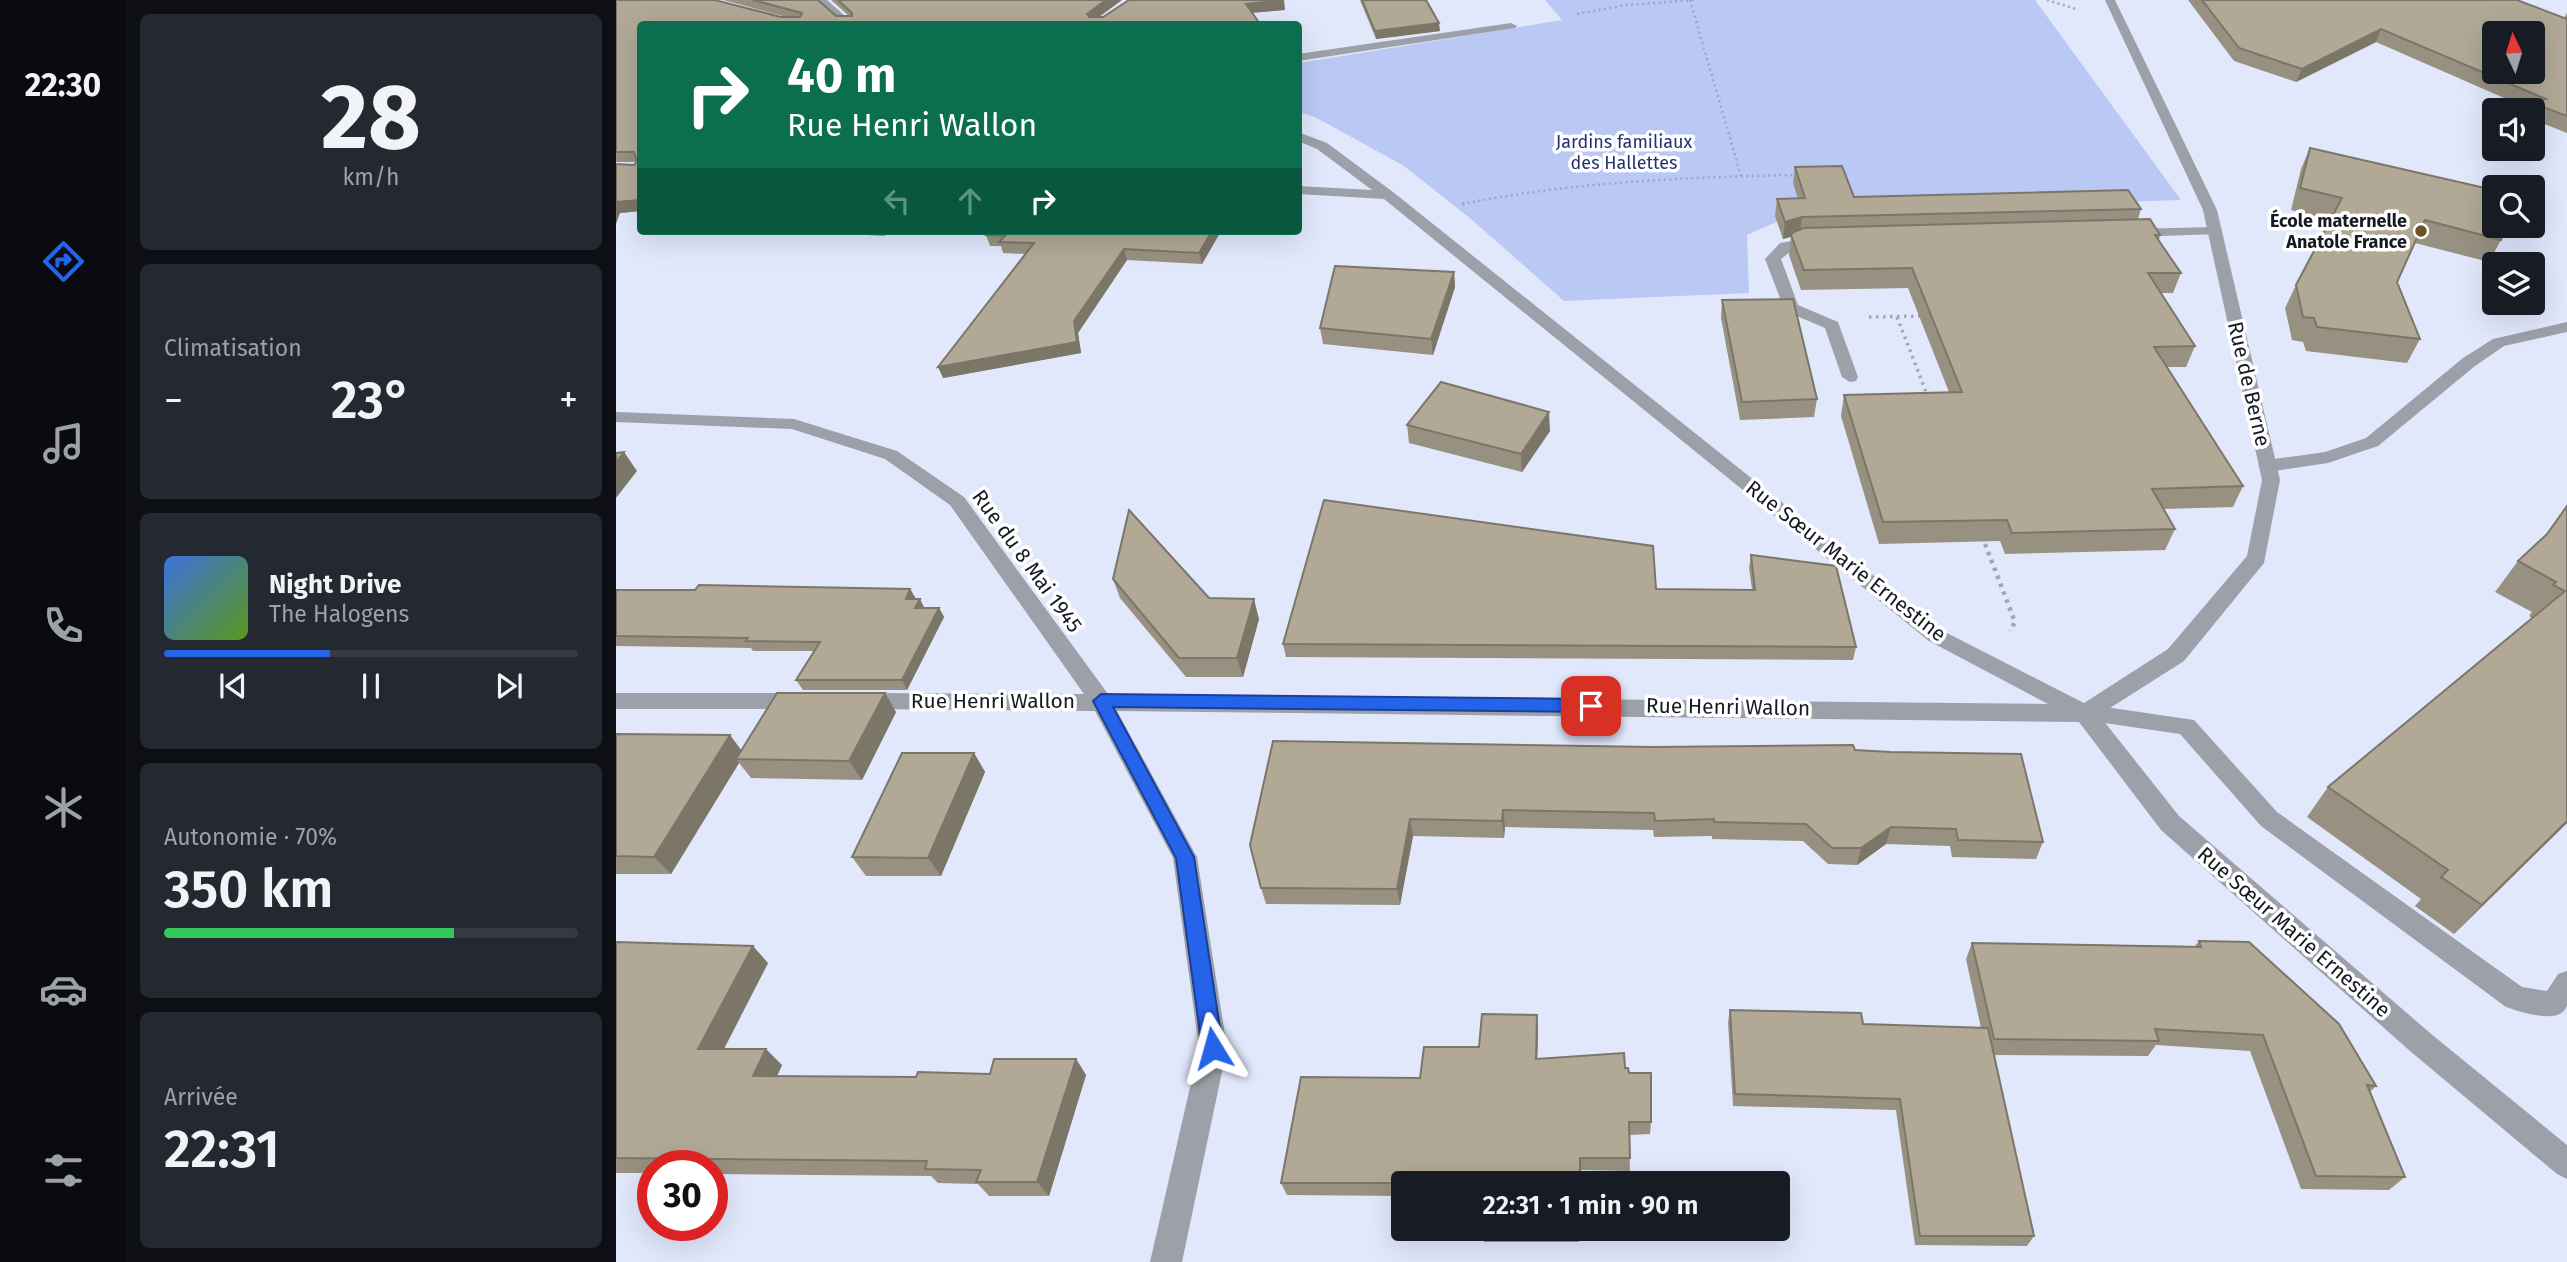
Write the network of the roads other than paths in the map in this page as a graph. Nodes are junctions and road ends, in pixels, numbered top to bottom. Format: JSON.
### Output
{"nodes":[{"id":1,"x":820,"y":0,"type":"edge"},
{"id":2,"x":2109,"y":0,"type":"edge"},
{"id":3,"x":844,"y":21,"type":"edge"},
{"id":4,"x":1511,"y":26,"type":"dead end"},
{"id":5,"x":1302,"y":57,"type":"edge"},
{"id":6,"x":1302,"y":138,"type":"edge"},
{"id":7,"x":1302,"y":190,"type":"edge"},
{"id":8,"x":1388,"y":195,"type":"junction"},
{"id":9,"x":2215,"y":231,"type":"junction"},
{"id":10,"x":2118,"y":234,"type":"edge"},
{"id":11,"x":1826,"y":240,"type":"edge"},
{"id":12,"x":2567,"y":327,"type":"edge"},
{"id":13,"x":1850,"y":377,"type":"dead end"},
{"id":14,"x":616,"y":417,"type":"edge"},
{"id":15,"x":2267,"y":466,"type":"junction"},
{"id":16,"x":616,"y":701,"type":"edge"},
{"id":17,"x":1101,"y":701,"type":"junction"},
{"id":18,"x":2085,"y":713,"type":"junction"},
{"id":19,"x":2567,"y":983,"type":"edge"},
{"id":20,"x":2567,"y":1164,"type":"edge"},
{"id":21,"x":1166,"y":1262,"type":"edge"}],
"edges":[{"from":1,"to":3,"type":"street"},
{"from":2,"to":9,"type":"street","name":"Rue de Berne"},
{"from":4,"to":5,"type":"street"},
{"from":6,"to":8,"type":"street","name":"Rue Sœur Marie Ernestine"},
{"from":7,"to":8,"type":"street"},
{"from":8,"to":18,"type":"street","name":"Rue Sœur Marie Ernestine"},
{"from":9,"to":10,"type":"street"},
{"from":9,"to":15,"type":"street","name":"Rue de Berne"},
{"from":11,"to":13,"type":"street"},
{"from":12,"to":15,"type":"street"},
{"from":14,"to":17,"type":"street","name":"Rue du 8 Mai 1945"},
{"from":15,"to":18,"type":"street","name":"Rue de Berne"},
{"from":16,"to":17,"type":"street","name":"Rue Henri Wallon"},
{"from":17,"to":18,"type":"street","name":"Rue Henri Wallon"},
{"from":17,"to":21,"type":"street","name":"Rue du 8 Mai 1945"},
{"from":18,"to":19,"type":"street"},
{"from":18,"to":20,"type":"street","name":"Rue Sœur Marie Ernestine"}]}
